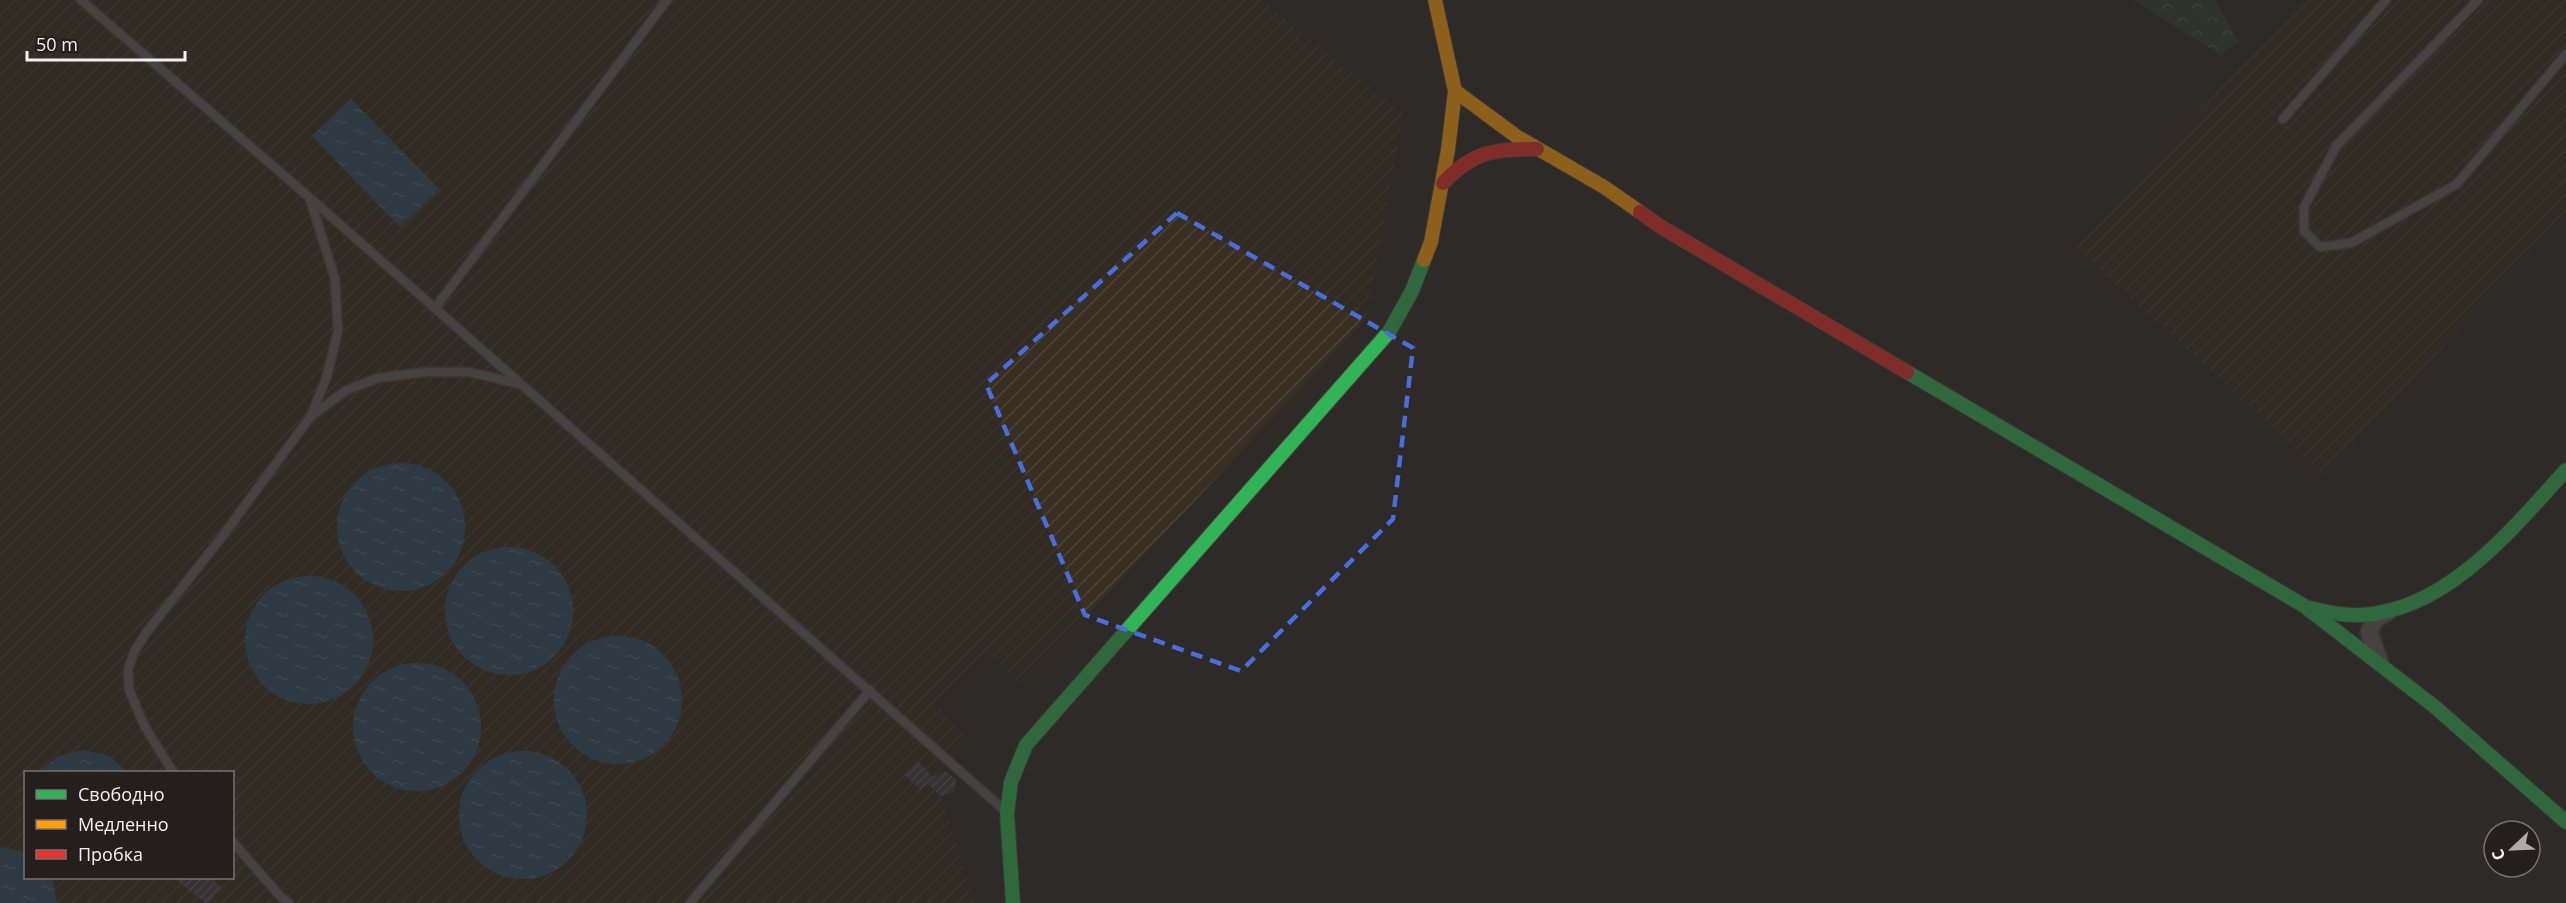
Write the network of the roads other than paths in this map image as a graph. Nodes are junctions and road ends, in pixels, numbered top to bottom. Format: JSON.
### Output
{"nodes":[{"id":1,"x":81,"y":0,"type":"edge"},
{"id":2,"x":667,"y":0,"type":"edge"},
{"id":3,"x":1435,"y":0,"type":"edge"},
{"id":4,"x":2386,"y":0,"type":"edge"},
{"id":5,"x":2478,"y":0,"type":"edge"},
{"id":6,"x":2566,"y":54,"type":"edge"},
{"id":7,"x":1455,"y":91,"type":"junction"},
{"id":8,"x":2283,"y":119,"type":"dead end"},
{"id":9,"x":1538,"y":149,"type":"junction"},
{"id":10,"x":1443,"y":183,"type":"junction"},
{"id":11,"x":310,"y":198,"type":"junction"},
{"id":12,"x":435,"y":308,"type":"junction"},
{"id":13,"x":523,"y":385,"type":"junction"},
{"id":14,"x":311,"y":416,"type":"junction"},
{"id":15,"x":2566,"y":470,"type":"edge"},
{"id":16,"x":2306,"y":607,"type":"junction"},
{"id":17,"x":2394,"y":609,"type":"junction"},
{"id":18,"x":2381,"y":665,"type":"junction"},
{"id":19,"x":870,"y":690,"type":"junction"},
{"id":20,"x":172,"y":771,"type":"edge"},
{"id":21,"x":1007,"y":813,"type":"junction"},
{"id":22,"x":2566,"y":822,"type":"edge"},
{"id":23,"x":234,"y":843,"type":"edge"},
{"id":24,"x":289,"y":903,"type":"edge"},
{"id":25,"x":690,"y":903,"type":"edge"},
{"id":26,"x":1013,"y":903,"type":"edge"}],
"edges":[{"from":1,"to":11,"type":"lane"},
{"from":2,"to":12,"type":"lane"},
{"from":3,"to":7,"type":"street"},
{"from":4,"to":8,"type":"lane"},
{"from":5,"to":6,"type":"lane"},
{"from":7,"to":9,"type":"street"},
{"from":7,"to":10,"type":"street"},
{"from":9,"to":10,"type":"street"},
{"from":9,"to":16,"type":"street"},
{"from":10,"to":21,"type":"street"},
{"from":11,"to":12,"type":"lane"},
{"from":11,"to":14,"type":"lane"},
{"from":12,"to":13,"type":"lane"},
{"from":13,"to":14,"type":"lane"},
{"from":13,"to":19,"type":"lane"},
{"from":14,"to":20,"type":"lane"},
{"from":15,"to":17,"type":"street"},
{"from":16,"to":17,"type":"street"},
{"from":16,"to":18,"type":"street"},
{"from":17,"to":18,"type":"street"},
{"from":18,"to":22,"type":"street"},
{"from":19,"to":21,"type":"lane"},
{"from":19,"to":25,"type":"lane"},
{"from":21,"to":26,"type":"street"},
{"from":23,"to":24,"type":"lane"}]}
